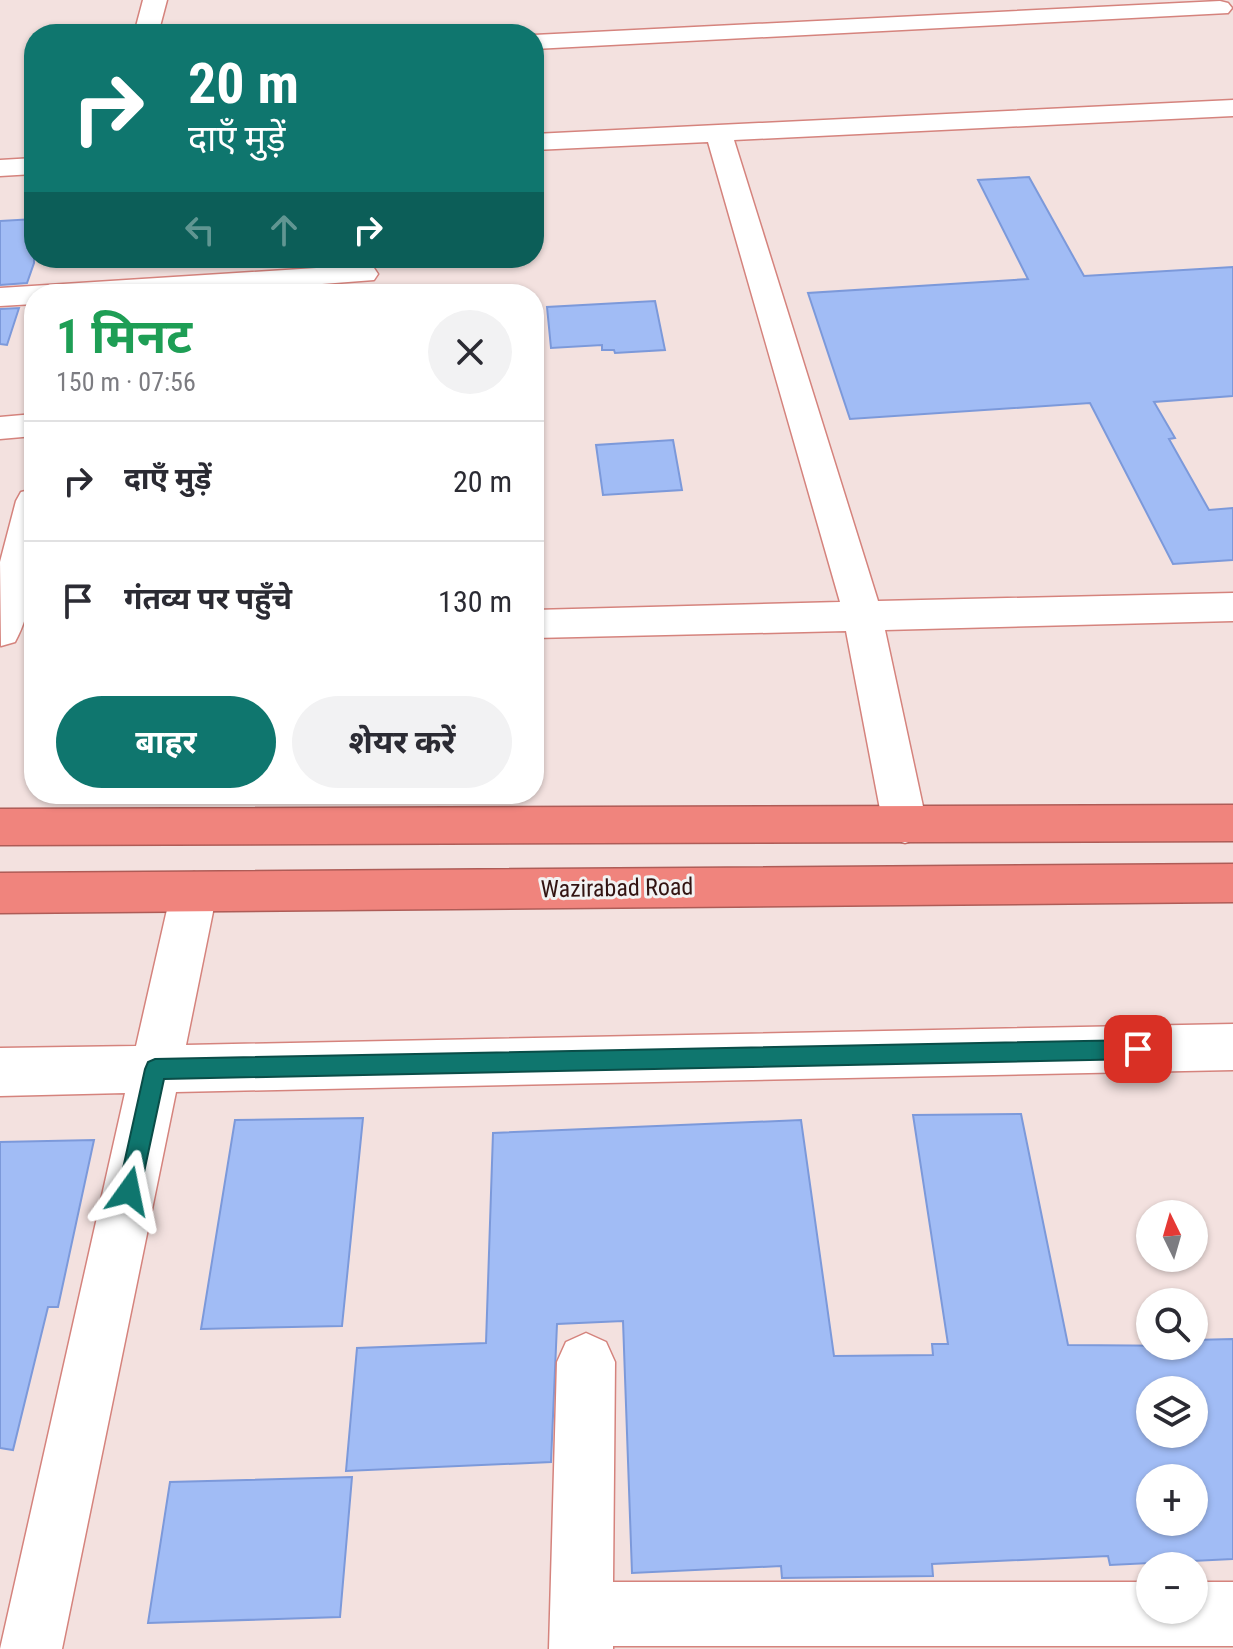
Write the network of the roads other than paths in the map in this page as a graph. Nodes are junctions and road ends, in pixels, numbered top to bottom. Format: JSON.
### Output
{"nodes":[{"id":1,"x":155,"y":0,"type":"edge"},
{"id":2,"x":1218,"y":7,"type":"edge"},
{"id":3,"x":149,"y":24,"type":"edge"},
{"id":4,"x":544,"y":41,"type":"edge"},
{"id":5,"x":1233,"y":108,"type":"edge"},
{"id":6,"x":718,"y":131,"type":"junction"},
{"id":7,"x":544,"y":141,"type":"edge"},
{"id":8,"x":24,"y":167,"type":"edge"},
{"id":9,"x":0,"y":168,"type":"edge"},
{"id":10,"x":363,"y":274,"type":"dead end"},
{"id":11,"x":217,"y":284,"type":"edge"},
{"id":12,"x":24,"y":296,"type":"edge"},
{"id":13,"x":0,"y":297,"type":"edge"},
{"id":14,"x":24,"y":426,"type":"edge"},
{"id":15,"x":0,"y":428,"type":"edge"},
{"id":16,"x":24,"y":540,"type":"edge"},
{"id":17,"x":1233,"y":607,"type":"edge"},
{"id":18,"x":863,"y":616,"type":"junction"},
{"id":19,"x":544,"y":624,"type":"edge"},
{"id":20,"x":24,"y":631,"type":"edge"},
{"id":21,"x":0,"y":632,"type":"edge"},
{"id":22,"x":1233,"y":823,"type":"edge"},
{"id":23,"x":905,"y":825,"type":"junction"},
{"id":24,"x":0,"y":827,"type":"edge"},
{"id":25,"x":1233,"y":883,"type":"edge"},
{"id":26,"x":194,"y":892,"type":"junction"},
{"id":27,"x":0,"y":893,"type":"edge"},
{"id":28,"x":1233,"y":1047,"type":"edge"},
{"id":29,"x":155,"y":1069,"type":"junction"},
{"id":30,"x":0,"y":1072,"type":"edge"},
{"id":31,"x":586,"y":1362,"type":"dead end"},
{"id":32,"x":1233,"y":1614,"type":"edge"},
{"id":33,"x":581,"y":1631,"type":"edge"},
{"id":34,"x":30,"y":1649,"type":"edge"}],
"edges":[{"from":1,"to":3,"type":"street"},
{"from":2,"to":4,"type":"street"},
{"from":5,"to":6,"type":"street"},
{"from":6,"to":7,"type":"street"},
{"from":6,"to":18,"type":"street"},
{"from":8,"to":9,"type":"street"},
{"from":10,"to":11,"type":"street"},
{"from":12,"to":13,"type":"street"},
{"from":14,"to":15,"type":"street"},
{"from":16,"to":21,"type":"street"},
{"from":17,"to":18,"type":"street"},
{"from":18,"to":19,"type":"street"},
{"from":18,"to":23,"type":"street"},
{"from":20,"to":21,"type":"street"},
{"from":22,"to":23,"type":"highway"},
{"from":23,"to":24,"type":"highway"},
{"from":25,"to":26,"type":"highway","name":"Wazirabad Road"},
{"from":26,"to":27,"type":"highway","name":"Wazirabad Road"},
{"from":26,"to":29,"type":"street"},
{"from":28,"to":29,"type":"street"},
{"from":29,"to":30,"type":"street"},
{"from":29,"to":34,"type":"street"},
{"from":31,"to":33,"type":"street"},
{"from":32,"to":33,"type":"street"}]}
